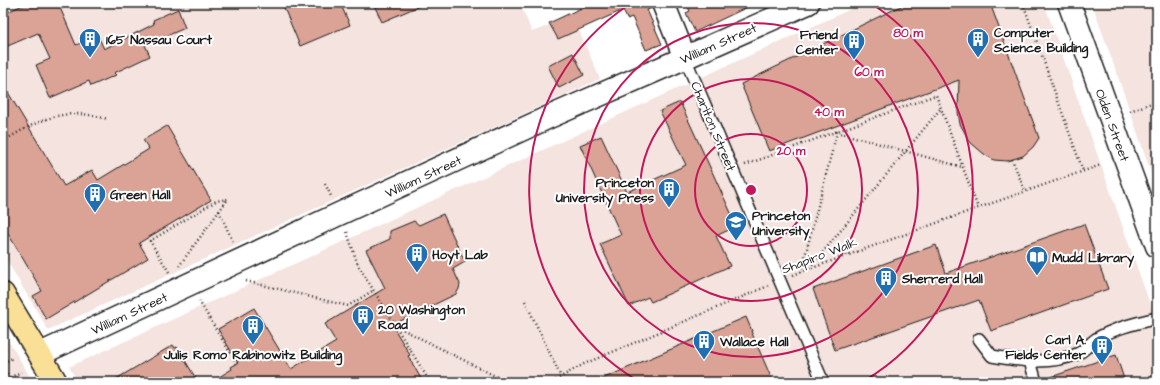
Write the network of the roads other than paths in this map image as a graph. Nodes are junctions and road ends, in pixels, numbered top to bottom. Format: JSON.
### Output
{"nodes":[{"id":1,"x":663,"y":3,"type":"edge"},
{"id":2,"x":808,"y":3,"type":"edge"},
{"id":3,"x":1069,"y":3,"type":"edge"},
{"id":4,"x":685,"y":58,"type":"junction"},
{"id":5,"x":1157,"y":246,"type":"edge"},
{"id":6,"x":3,"y":294,"type":"edge"},
{"id":7,"x":1157,"y":318,"type":"edge"},
{"id":8,"x":979,"y":339,"type":"dead end"},
{"id":9,"x":40,"y":354,"type":"junction"},
{"id":10,"x":1030,"y":361,"type":"junction"},
{"id":11,"x":56,"y":382,"type":"edge"},
{"id":12,"x":823,"y":382,"type":"edge"},
{"id":13,"x":1036,"y":382,"type":"edge"}],
"edges":[{"from":1,"to":4,"type":"street","name":"Charlton Street"},
{"from":2,"to":4,"type":"street","name":"William Street"},
{"from":3,"to":5,"type":"street","name":"Olden Street"},
{"from":4,"to":9,"type":"street","name":"William Street"},
{"from":4,"to":12,"type":"lane","name":"Charlton Street"},
{"from":6,"to":9,"type":"main road"},
{"from":7,"to":10,"type":"lane"},
{"from":8,"to":10,"type":"lane"},
{"from":9,"to":11,"type":"main road"},
{"from":10,"to":13,"type":"lane"}]}
